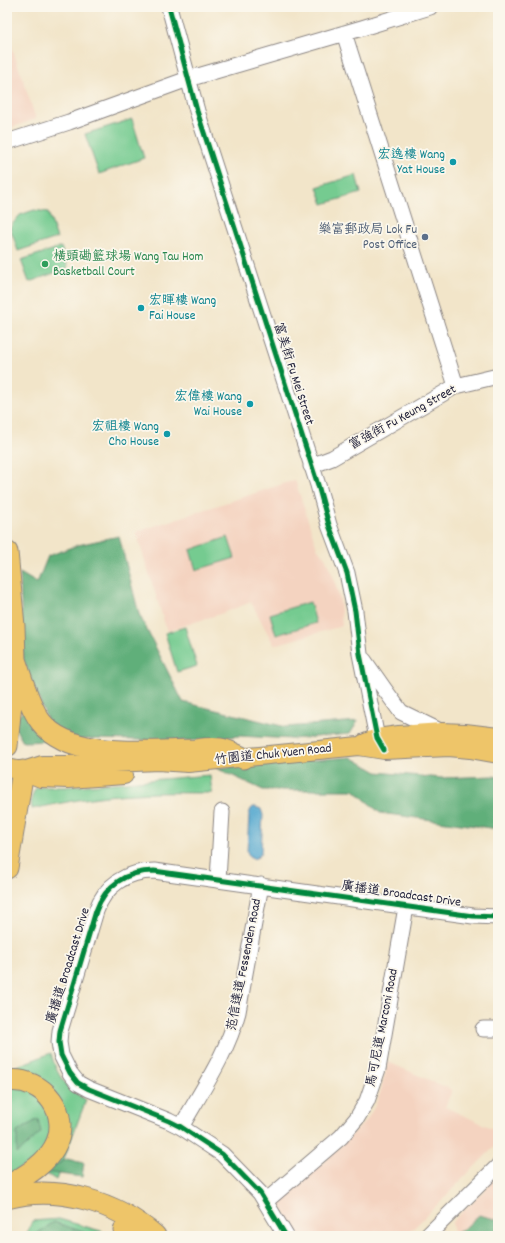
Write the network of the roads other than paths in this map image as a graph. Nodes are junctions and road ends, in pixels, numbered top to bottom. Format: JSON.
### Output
{"nodes":[{"id":1,"x":169,"y":7,"type":"edge"},
{"id":2,"x":428,"y":8,"type":"edge"},
{"id":3,"x":344,"y":34,"type":"junction"},
{"id":4,"x":188,"y":79,"type":"junction"},
{"id":5,"x":7,"y":142,"type":"edge"},
{"id":6,"x":498,"y":377,"type":"edge"},
{"id":7,"x":456,"y":386,"type":"junction"},
{"id":8,"x":311,"y":466,"type":"junction"},
{"id":9,"x":7,"y":552,"type":"edge"},
{"id":10,"x":360,"y":654,"type":"junction"},
{"id":11,"x":15,"y":660,"type":"junction"},
{"id":12,"x":442,"y":732,"type":"junction"},
{"id":13,"x":498,"y":737,"type":"edge"},
{"id":14,"x":381,"y":744,"type":"junction"},
{"id":15,"x":7,"y":746,"type":"edge"},
{"id":16,"x":498,"y":754,"type":"edge"},
{"id":17,"x":243,"y":758,"type":"junction"},
{"id":18,"x":15,"y":769,"type":"edge"},
{"id":19,"x":222,"y":812,"type":"dead end"},
{"id":20,"x":8,"y":862,"type":"edge"},
{"id":21,"x":218,"y":880,"type":"junction"},
{"id":22,"x":261,"y":885,"type":"junction"},
{"id":23,"x":406,"y":907,"type":"junction"},
{"id":24,"x":498,"y":917,"type":"edge"},
{"id":25,"x":483,"y":1029,"type":"dead end"},
{"id":26,"x":498,"y":1029,"type":"edge"},
{"id":27,"x":7,"y":1082,"type":"edge"},
{"id":28,"x":181,"y":1127,"type":"junction"},
{"id":29,"x":498,"y":1166,"type":"edge"},
{"id":30,"x":10,"y":1198,"type":"edge"},
{"id":31,"x":266,"y":1201,"type":"junction"},
{"id":32,"x":129,"y":1234,"type":"edge"},
{"id":33,"x":155,"y":1236,"type":"edge"},
{"id":34,"x":286,"y":1236,"type":"edge"},
{"id":35,"x":427,"y":1236,"type":"edge"}],
"edges":[{"from":1,"to":4,"type":"street","name":"富美街 Fu Mei Street"},
{"from":2,"to":3,"type":"street"},
{"from":3,"to":4,"type":"street"},
{"from":3,"to":7,"type":"street"},
{"from":4,"to":5,"type":"street"},
{"from":4,"to":8,"type":"street","name":"富美街 Fu Mei Street"},
{"from":6,"to":7,"type":"street","name":"富強街 Fu Keung Street"},
{"from":7,"to":8,"type":"street","name":"富強街 Fu Keung Street"},
{"from":8,"to":10,"type":"street","name":"富美街 Fu Mei Street"},
{"from":9,"to":11,"type":"highway"},
{"from":10,"to":12,"type":"street","name":"富美街 Fu Mei Street"},
{"from":10,"to":14,"type":"street","name":"富美街 Fu Mei Street"},
{"from":11,"to":15,"type":"highway"},
{"from":11,"to":17,"type":"highway"},
{"from":12,"to":13,"type":"main road","name":"竹園道 Chuk Yuen Road"},
{"from":12,"to":14,"type":"main road","name":"竹園道 Chuk Yuen Road"},
{"from":14,"to":16,"type":"main road","name":"竹園道 Chuk Yuen Road"},
{"from":14,"to":17,"type":"main road","name":"竹園道 Chuk Yuen Road"},
{"from":17,"to":18,"type":"main road","name":"竹園道 Chuk Yuen Road"},
{"from":18,"to":20,"type":"highway"},
{"from":19,"to":21,"type":"street"},
{"from":21,"to":22,"type":"street","name":"廣播道 Broadcast Drive"},
{"from":21,"to":28,"type":"street","name":"廣播道 Broadcast Drive"},
{"from":22,"to":23,"type":"street","name":"廣播道 Broadcast Drive"},
{"from":22,"to":28,"type":"street","name":"范信達道 Fessenden Road"},
{"from":23,"to":24,"type":"street","name":"廣播道 Broadcast Drive"},
{"from":23,"to":31,"type":"street","name":"馬可尼道 Marconi Road"},
{"from":25,"to":26,"type":"street"},
{"from":27,"to":30,"type":"highway"},
{"from":28,"to":31,"type":"street","name":"廣播道 Broadcast Drive"},
{"from":29,"to":35,"type":"street"},
{"from":30,"to":32,"type":"highway"},
{"from":30,"to":33,"type":"highway"},
{"from":31,"to":34,"type":"street","name":"廣播道 Broadcast Drive"}]}
